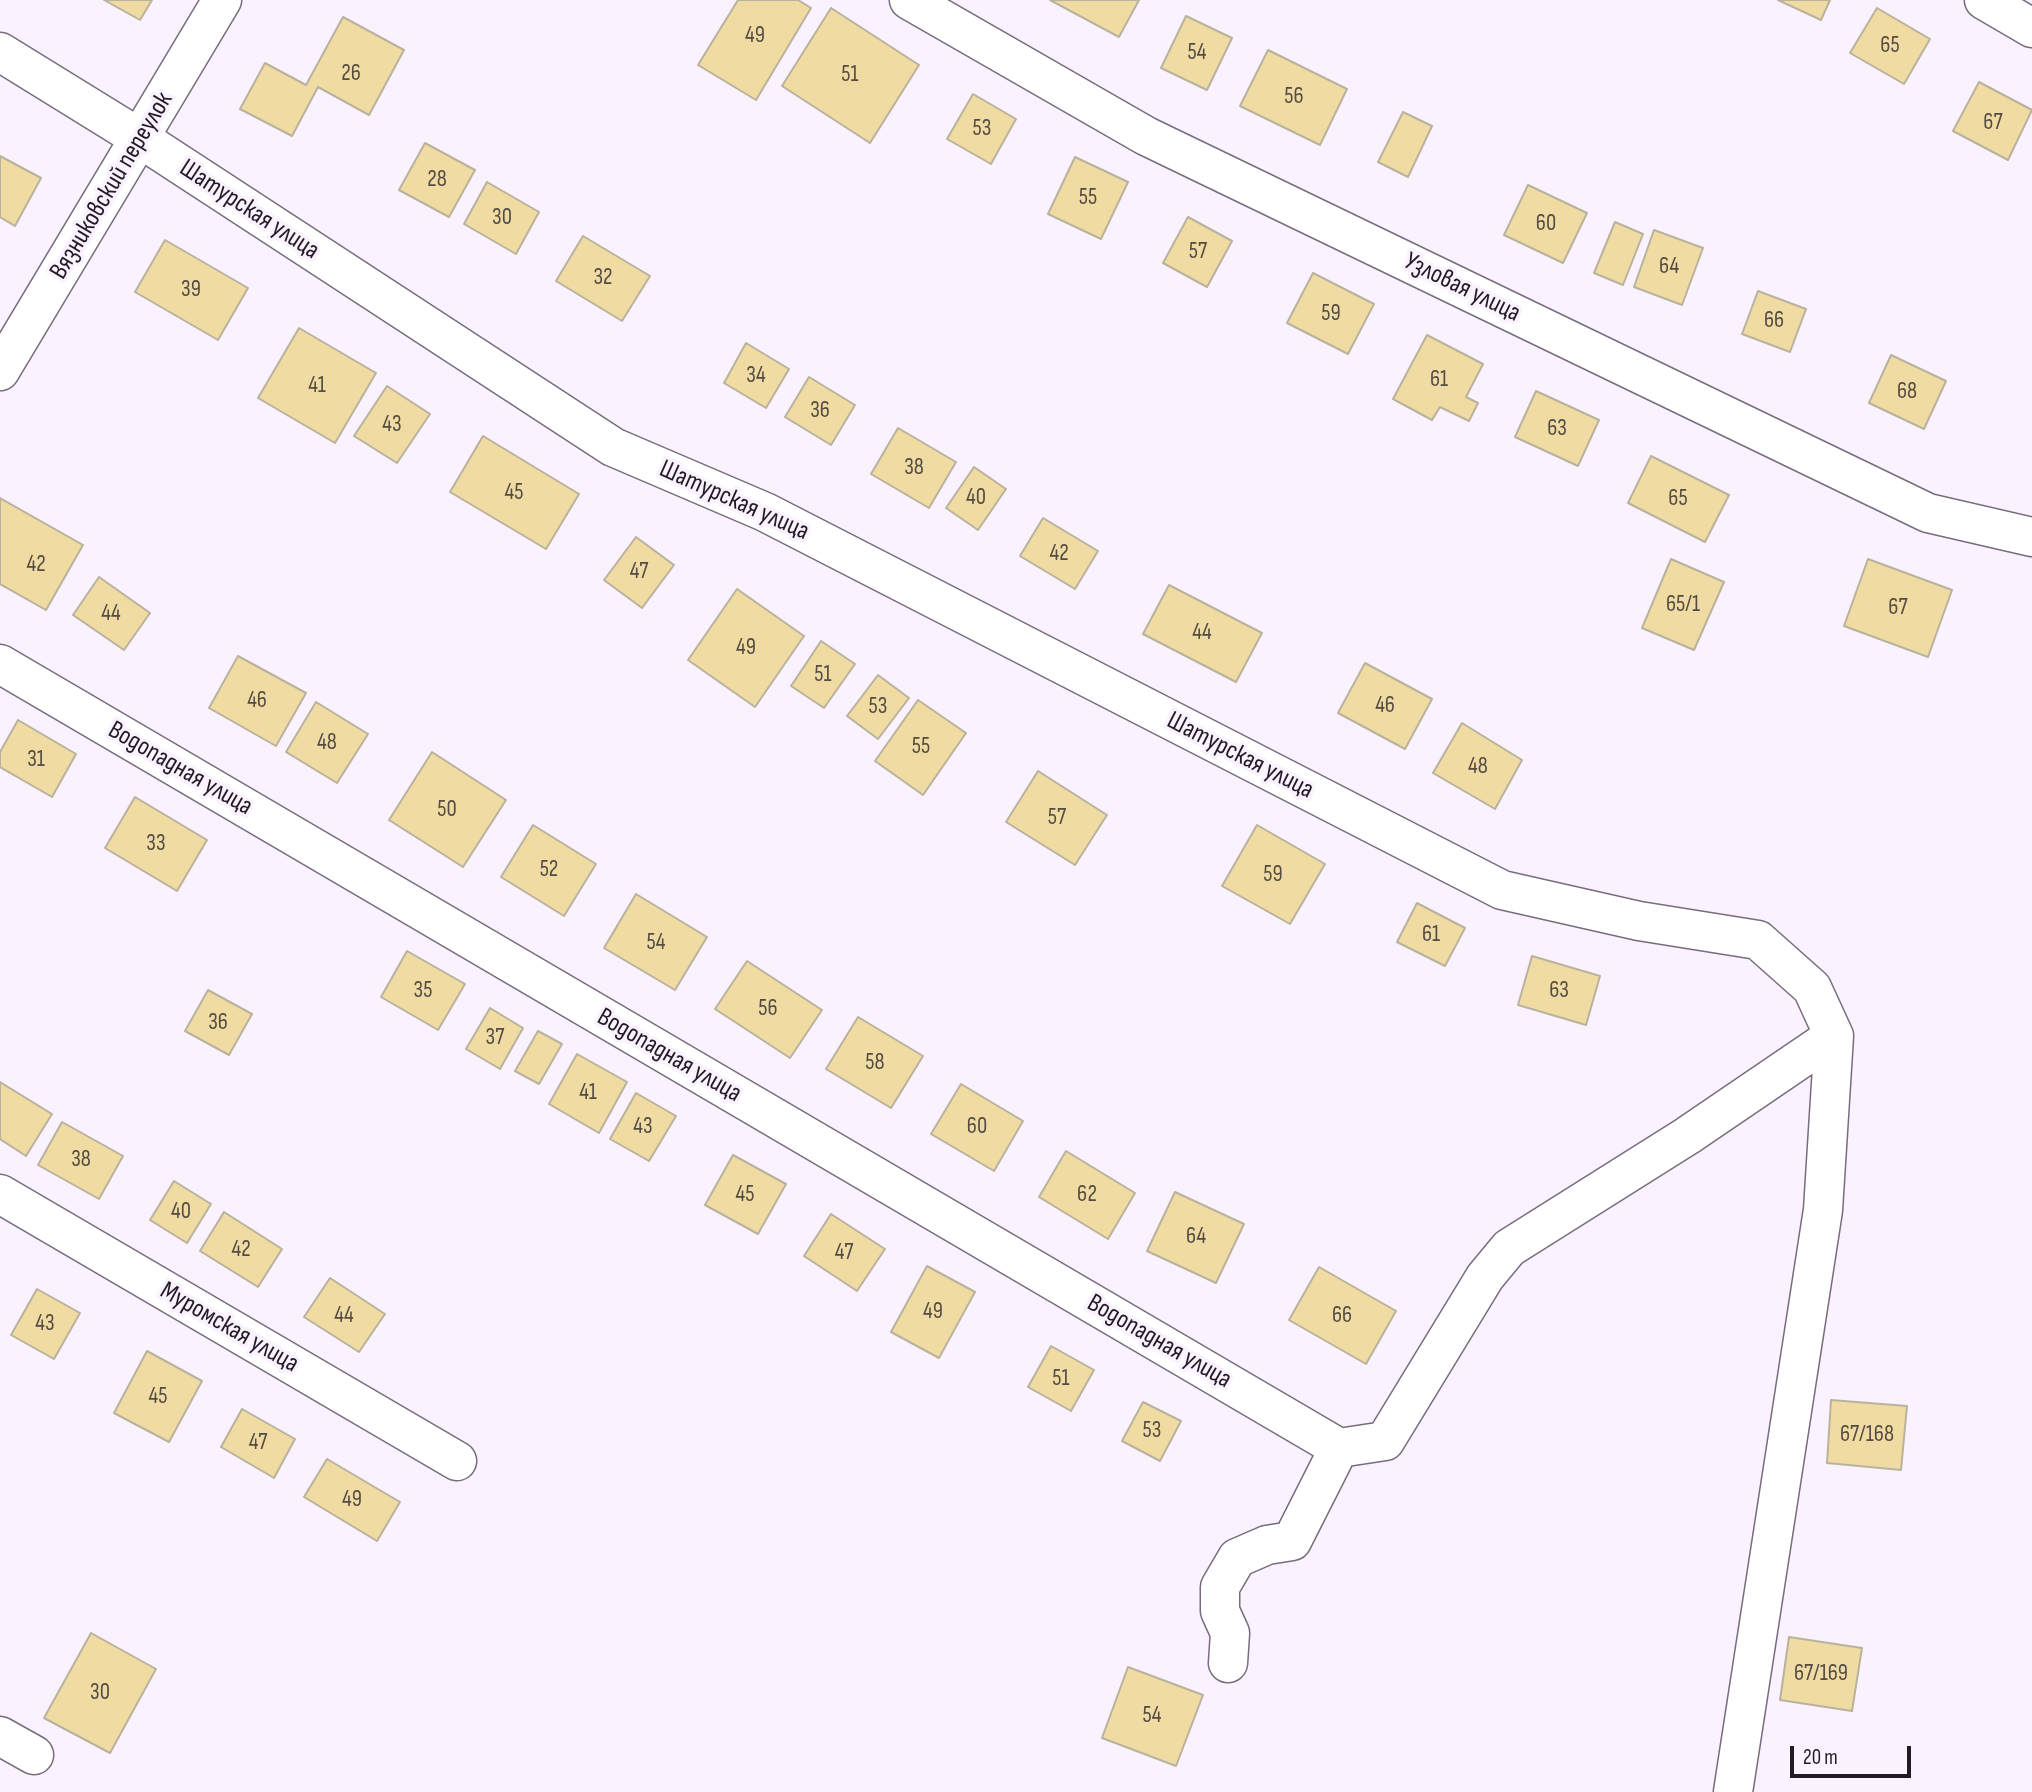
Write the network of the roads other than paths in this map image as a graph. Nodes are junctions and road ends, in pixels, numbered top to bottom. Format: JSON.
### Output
{"nodes":[{"id":1,"x":222,"y":0,"type":"edge"},
{"id":2,"x":909,"y":0,"type":"edge"},
{"id":3,"x":1984,"y":0,"type":"edge"},
{"id":4,"x":2032,"y":28,"type":"edge"},
{"id":5,"x":0,"y":52,"type":"edge"},
{"id":6,"x":141,"y":139,"type":"junction"},
{"id":7,"x":0,"y":371,"type":"edge"},
{"id":8,"x":2032,"y":537,"type":"edge"},
{"id":9,"x":0,"y":664,"type":"edge"},
{"id":10,"x":1834,"y":1037,"type":"junction"},
{"id":11,"x":0,"y":1194,"type":"edge"},
{"id":12,"x":1339,"y":1448,"type":"junction"},
{"id":13,"x":457,"y":1461,"type":"dead end"},
{"id":14,"x":1228,"y":1663,"type":"dead end"},
{"id":15,"x":0,"y":1736,"type":"edge"},
{"id":16,"x":34,"y":1755,"type":"dead end"},
{"id":17,"x":1733,"y":1792,"type":"edge"}],
"edges":[{"from":1,"to":6,"type":"street","name":"Вязниковский переулок"},
{"from":2,"to":8,"type":"street","name":"Узловая улица"},
{"from":3,"to":4,"type":"street"},
{"from":5,"to":6,"type":"street","name":"Шатурская улица"},
{"from":6,"to":7,"type":"street","name":"Вязниковский переулок"},
{"from":6,"to":10,"type":"street","name":"Шатурская улица"},
{"from":9,"to":12,"type":"street","name":"Водопадная улица"},
{"from":10,"to":12,"type":"street"},
{"from":10,"to":17,"type":"street"},
{"from":11,"to":13,"type":"street","name":"Муромская улица"},
{"from":12,"to":14,"type":"street"},
{"from":15,"to":16,"type":"street"}]}
